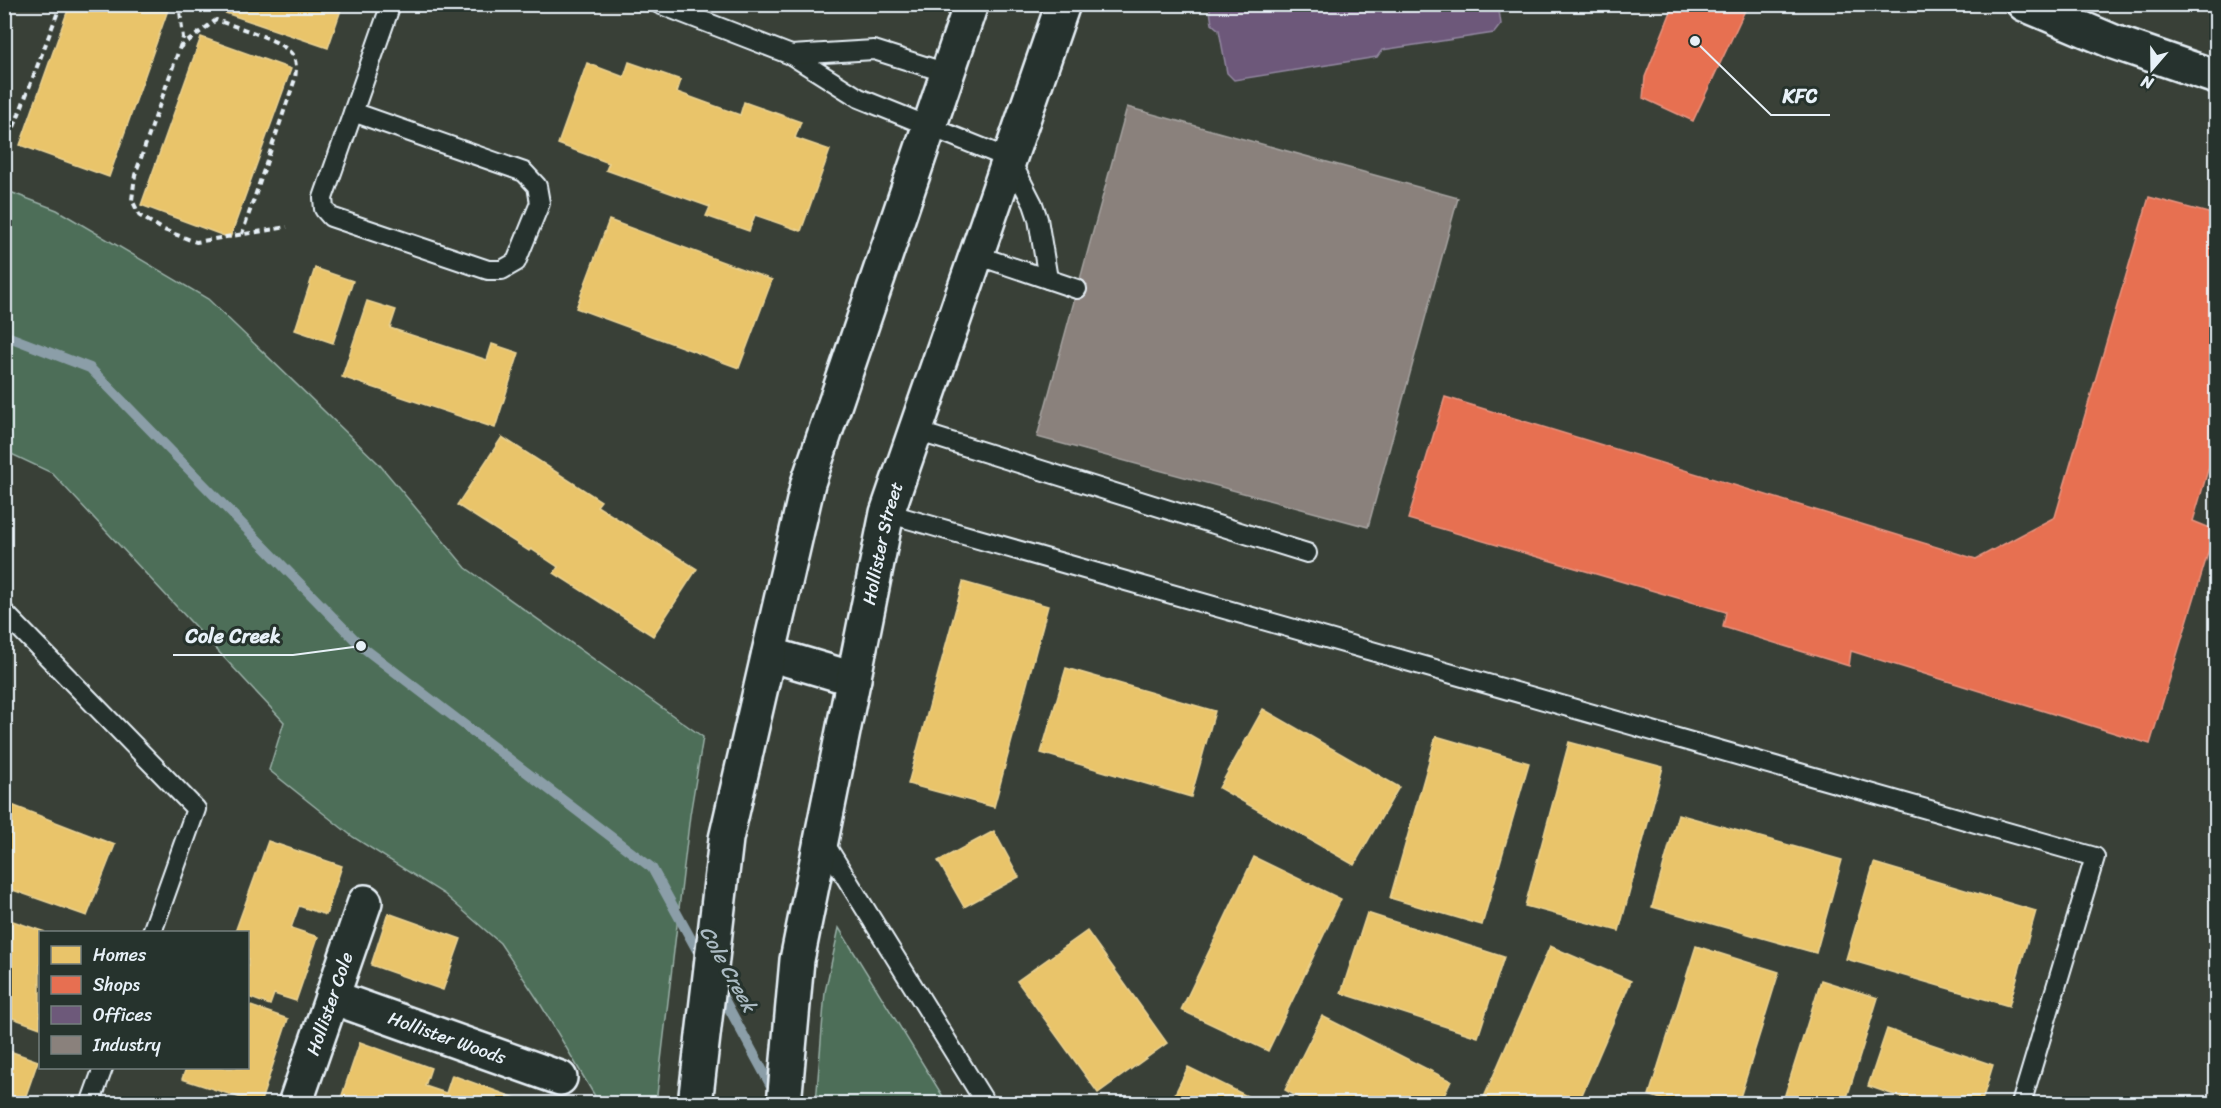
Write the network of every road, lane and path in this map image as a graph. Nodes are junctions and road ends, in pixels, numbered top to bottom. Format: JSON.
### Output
{"nodes":[{"id":1,"x":61,"y":4,"type":"edge"},
{"id":2,"x":175,"y":4,"type":"edge"},
{"id":3,"x":391,"y":4,"type":"edge"},
{"id":4,"x":659,"y":4,"type":"edge"},
{"id":5,"x":971,"y":4,"type":"edge"},
{"id":6,"x":1063,"y":4,"type":"edge"},
{"id":7,"x":2024,"y":4,"type":"edge"},
{"id":8,"x":179,"y":49,"type":"junction"},
{"id":9,"x":791,"y":55,"type":"junction"},
{"id":10,"x":947,"y":73,"type":"junction"},
{"id":11,"x":2217,"y":77,"type":"edge"},
{"id":12,"x":353,"y":112,"type":"junction"},
{"id":13,"x":930,"y":126,"type":"junction"},
{"id":14,"x":14,"y":127,"type":"dead end"},
{"id":15,"x":1010,"y":159,"type":"junction"},
{"id":16,"x":287,"y":227,"type":"dead end"},
{"id":17,"x":242,"y":234,"type":"junction"},
{"id":18,"x":976,"y":255,"type":"junction"},
{"id":19,"x":1048,"y":279,"type":"junction"},
{"id":20,"x":1077,"y":289,"type":"dead end"},
{"id":21,"x":916,"y":431,"type":"junction"},
{"id":22,"x":886,"y":513,"type":"junction"},
{"id":23,"x":1307,"y":553,"type":"dead end"},
{"id":24,"x":4,"y":612,"type":"edge"},
{"id":25,"x":769,"y":654,"type":"junction"},
{"id":26,"x":854,"y":679,"type":"junction"},
{"id":27,"x":822,"y":840,"type":"junction"},
{"id":28,"x":365,"y":902,"type":"dead end"},
{"id":29,"x":153,"y":931,"type":"edge"},
{"id":30,"x":332,"y":997,"type":"junction"},
{"id":31,"x":103,"y":1069,"type":"edge"},
{"id":32,"x":560,"y":1078,"type":"dead end"},
{"id":33,"x":90,"y":1104,"type":"edge"},
{"id":34,"x":295,"y":1104,"type":"edge"},
{"id":35,"x":695,"y":1104,"type":"edge"},
{"id":36,"x":784,"y":1104,"type":"edge"},
{"id":37,"x":986,"y":1104,"type":"edge"},
{"id":38,"x":2021,"y":1104,"type":"edge"}],
"edges":[{"from":1,"to":14,"type":"path"},
{"from":2,"to":8,"type":"path"},
{"from":3,"to":12,"type":"lane"},
{"from":4,"to":9,"type":"lane"},
{"from":5,"to":10,"type":"main road"},
{"from":6,"to":15,"type":"main road","name":"Hollister Street"},
{"from":7,"to":11,"type":"main road"},
{"from":8,"to":17,"type":"path"},
{"from":8,"to":17,"type":"path"},
{"from":9,"to":10,"type":"lane"},
{"from":9,"to":13,"type":"lane"},
{"from":10,"to":13,"type":"main road"},
{"from":12,"to":12,"type":"lane"},
{"from":13,"to":15,"type":"lane"},
{"from":13,"to":25,"type":"main road"},
{"from":15,"to":18,"type":"main road","name":"Hollister Street"},
{"from":15,"to":19,"type":"lane"},
{"from":16,"to":17,"type":"path"},
{"from":18,"to":19,"type":"lane"},
{"from":18,"to":21,"type":"main road","name":"Hollister Street"},
{"from":19,"to":20,"type":"lane"},
{"from":21,"to":22,"type":"main road","name":"Hollister Street"},
{"from":21,"to":23,"type":"lane"},
{"from":22,"to":26,"type":"main road","name":"Hollister Street"},
{"from":22,"to":38,"type":"lane"},
{"from":24,"to":29,"type":"lane"},
{"from":25,"to":26,"type":"main road"},
{"from":25,"to":35,"type":"main road"},
{"from":26,"to":27,"type":"main road","name":"Hollister Street"},
{"from":27,"to":36,"type":"main road","name":"Hollister Street"},
{"from":27,"to":37,"type":"lane"},
{"from":28,"to":30,"type":"main road","name":"Hollister Cole"},
{"from":30,"to":32,"type":"main road","name":"Hollister Woods"},
{"from":30,"to":34,"type":"main road","name":"Hollister Cole"},
{"from":31,"to":33,"type":"lane"}]}
